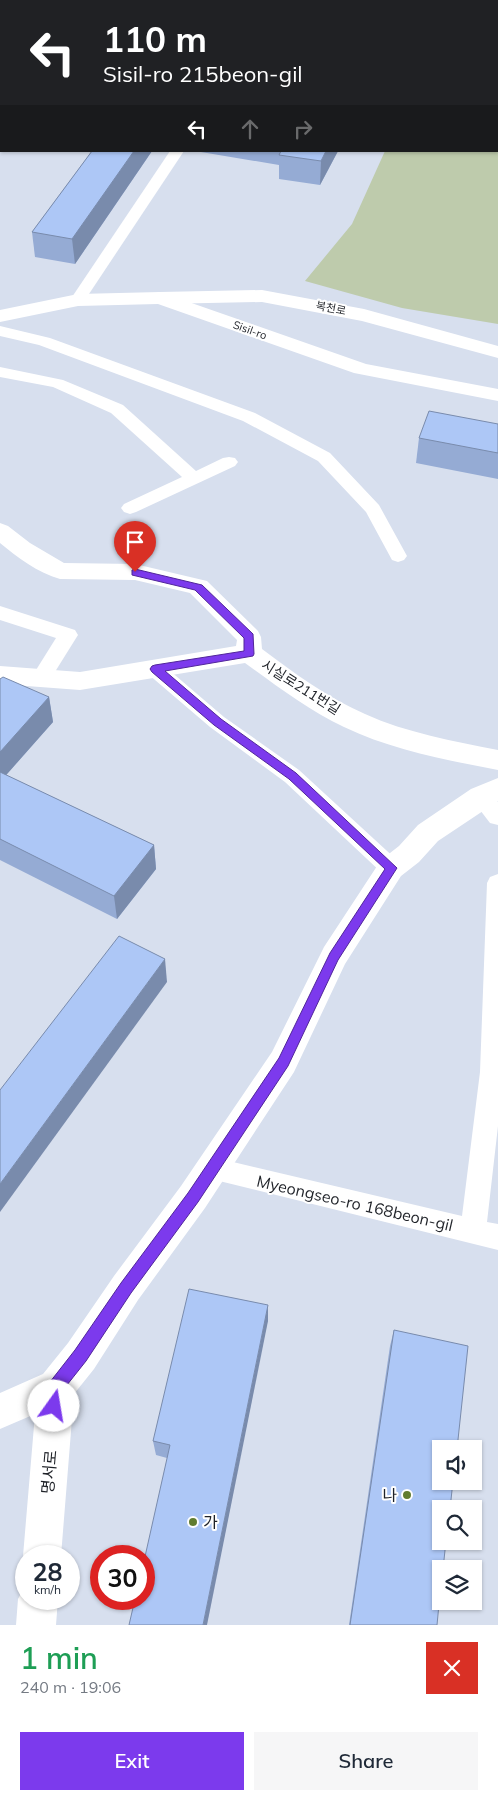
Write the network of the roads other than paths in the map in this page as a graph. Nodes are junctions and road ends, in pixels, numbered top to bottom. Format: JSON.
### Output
{"nodes":[{"id":1,"x":176,"y":152,"type":"edge"},
{"id":2,"x":160,"y":298,"type":"junction"},
{"id":3,"x":78,"y":300,"type":"junction"},
{"id":4,"x":0,"y":316,"type":"edge"},
{"id":5,"x":0,"y":331,"type":"edge"},
{"id":6,"x":498,"y":352,"type":"edge"},
{"id":7,"x":0,"y":372,"type":"edge"},
{"id":8,"x":498,"y":394,"type":"edge"},
{"id":9,"x":229,"y":462,"type":"dead end"},
{"id":10,"x":192,"y":477,"type":"junction"},
{"id":11,"x":130,"y":508,"type":"dead end"},
{"id":12,"x":0,"y":530,"type":"edge"},
{"id":13,"x":398,"y":556,"type":"dead end"},
{"id":14,"x":0,"y":613,"type":"edge"},
{"id":15,"x":249,"y":654,"type":"junction"},
{"id":16,"x":155,"y":669,"type":"junction"},
{"id":17,"x":0,"y":675,"type":"edge"},
{"id":18,"x":41,"y":678,"type":"junction"},
{"id":19,"x":498,"y":760,"type":"edge"},
{"id":20,"x":492,"y":801,"type":"edge"},
{"id":21,"x":392,"y":868,"type":"junction"},
{"id":22,"x":498,"y":883,"type":"edge"},
{"id":23,"x":212,"y":1170,"type":"junction"},
{"id":24,"x":473,"y":1231,"type":"junction"},
{"id":25,"x":498,"y":1237,"type":"edge"},
{"id":26,"x":56,"y":1388,"type":"junction"},
{"id":27,"x":0,"y":1411,"type":"edge"},
{"id":28,"x":43,"y":1545,"type":"edge"},
{"id":29,"x":37,"y":1610,"type":"edge"},
{"id":30,"x":36,"y":1625,"type":"edge"}],
"edges":[{"from":1,"to":3,"type":"lane"},
{"from":2,"to":3,"type":"street","name":"Sisil-ro"},
{"from":2,"to":6,"type":"street","name":"복천로"},
{"from":2,"to":8,"type":"street","name":"Sisil-ro"},
{"from":3,"to":4,"type":"street","name":"Sisil-ro"},
{"from":5,"to":13,"type":"lane"},
{"from":7,"to":10,"type":"lane"},
{"from":9,"to":10,"type":"lane"},
{"from":10,"to":11,"type":"lane"},
{"from":12,"to":15,"type":"street","name":"시실로211번길"},
{"from":14,"to":18,"type":"lane"},
{"from":15,"to":16,"type":"street"},
{"from":15,"to":19,"type":"street","name":"시실로211번길"},
{"from":16,"to":18,"type":"street"},
{"from":16,"to":21,"type":"lane"},
{"from":17,"to":18,"type":"street"},
{"from":20,"to":21,"type":"street"},
{"from":21,"to":23,"type":"street"},
{"from":22,"to":24,"type":"lane"},
{"from":23,"to":24,"type":"lane","name":"Myeongseo-ro 168beon-gil"},
{"from":23,"to":26,"type":"street"},
{"from":24,"to":25,"type":"lane","name":"Myeongseo-ro 168beon-gil"},
{"from":26,"to":27,"type":"street"},
{"from":26,"to":28,"type":"street","name":"명서로"},
{"from":29,"to":30,"type":"street"}]}
